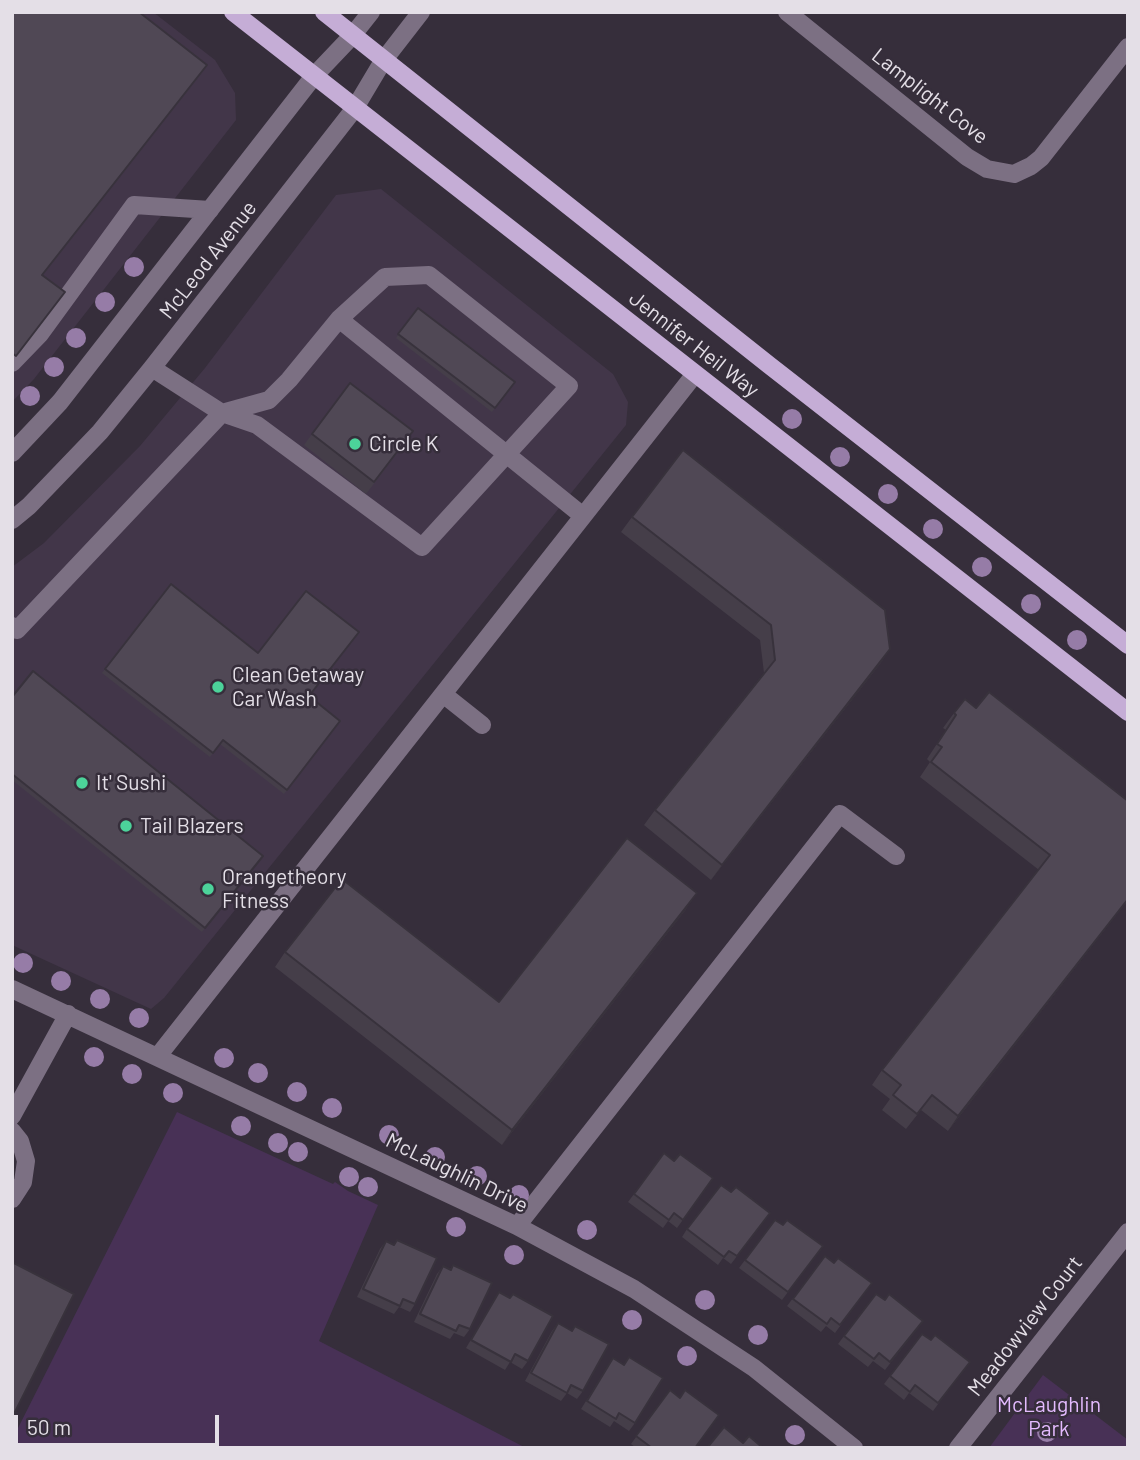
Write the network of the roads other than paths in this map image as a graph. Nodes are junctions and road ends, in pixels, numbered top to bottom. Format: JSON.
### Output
{"nodes":[{"id":1,"x":233,"y":12,"type":"edge"},
{"id":2,"x":324,"y":12,"type":"edge"},
{"id":3,"x":371,"y":12,"type":"edge"},
{"id":4,"x":421,"y":12,"type":"edge"},
{"id":5,"x":787,"y":12,"type":"edge"},
{"id":6,"x":352,"y":36,"type":"junction"},
{"id":7,"x":1128,"y":47,"type":"edge"},
{"id":8,"x":383,"y":61,"type":"junction"},
{"id":9,"x":314,"y":76,"type":"junction"},
{"id":10,"x":355,"y":108,"type":"junction"},
{"id":11,"x":210,"y":210,"type":"junction"},
{"id":12,"x":339,"y":319,"type":"junction"},
{"id":13,"x":12,"y":363,"type":"edge"},
{"id":14,"x":152,"y":368,"type":"junction"},
{"id":15,"x":695,"y":374,"type":"junction"},
{"id":16,"x":222,"y":413,"type":"junction"},
{"id":17,"x":12,"y":453,"type":"edge"},
{"id":18,"x":506,"y":454,"type":"junction"},
{"id":19,"x":583,"y":516,"type":"junction"},
{"id":20,"x":12,"y":520,"type":"edge"},
{"id":21,"x":12,"y":626,"type":"edge"},
{"id":22,"x":1128,"y":645,"type":"edge"},
{"id":23,"x":443,"y":694,"type":"junction"},
{"id":24,"x":1128,"y":712,"type":"edge"},
{"id":25,"x":482,"y":725,"type":"dead end"},
{"id":26,"x":896,"y":856,"type":"dead end"},
{"id":27,"x":12,"y":989,"type":"edge"},
{"id":28,"x":68,"y":1014,"type":"junction"},
{"id":29,"x":158,"y":1056,"type":"junction"},
{"id":30,"x":12,"y":1116,"type":"edge"},
{"id":31,"x":12,"y":1132,"type":"edge"},
{"id":32,"x":12,"y":1199,"type":"edge"},
{"id":33,"x":517,"y":1226,"type":"junction"},
{"id":34,"x":1128,"y":1232,"type":"edge"},
{"id":35,"x":855,"y":1448,"type":"edge"},
{"id":36,"x":958,"y":1448,"type":"edge"}],
"edges":[{"from":1,"to":9,"type":"main road","name":"Jennifer Heil Way"},
{"from":2,"to":6,"type":"main road","name":"Jennifer Heil Way"},
{"from":3,"to":6,"type":"street","name":"McLeod Avenue"},
{"from":4,"to":8,"type":"street","name":"McLeod Avenue"},
{"from":5,"to":7,"type":"street","name":"Lamplight Cove"},
{"from":6,"to":8,"type":"main road","name":"Jennifer Heil Way"},
{"from":6,"to":9,"type":"street","name":"McLeod Avenue"},
{"from":8,"to":10,"type":"street","name":"McLeod Avenue"},
{"from":8,"to":22,"type":"main road","name":"Jennifer Heil Way"},
{"from":9,"to":10,"type":"main road","name":"Jennifer Heil Way"},
{"from":9,"to":11,"type":"street","name":"McLeod Avenue"},
{"from":10,"to":14,"type":"street","name":"McLeod Avenue"},
{"from":10,"to":15,"type":"main road","name":"Jennifer Heil Way"},
{"from":11,"to":13,"type":"street"},
{"from":11,"to":17,"type":"street","name":"McLeod Avenue"},
{"from":12,"to":16,"type":"street"},
{"from":12,"to":18,"type":"street"},
{"from":12,"to":18,"type":"street"},
{"from":14,"to":16,"type":"street"},
{"from":14,"to":20,"type":"street","name":"McLeod Avenue"},
{"from":15,"to":19,"type":"street"},
{"from":15,"to":24,"type":"main road","name":"Jennifer Heil Way"},
{"from":16,"to":18,"type":"street"},
{"from":16,"to":21,"type":"street"},
{"from":18,"to":19,"type":"street"},
{"from":19,"to":23,"type":"street"},
{"from":23,"to":25,"type":"street"},
{"from":23,"to":29,"type":"street"},
{"from":26,"to":33,"type":"street"},
{"from":27,"to":28,"type":"street","name":"McLaughlin Drive"},
{"from":28,"to":29,"type":"street","name":"McLaughlin Drive"},
{"from":28,"to":30,"type":"street"},
{"from":29,"to":33,"type":"street","name":"McLaughlin Drive"},
{"from":31,"to":32,"type":"street"},
{"from":33,"to":35,"type":"street","name":"McLaughlin Drive"},
{"from":34,"to":36,"type":"street","name":"Meadowview Court"}]}
